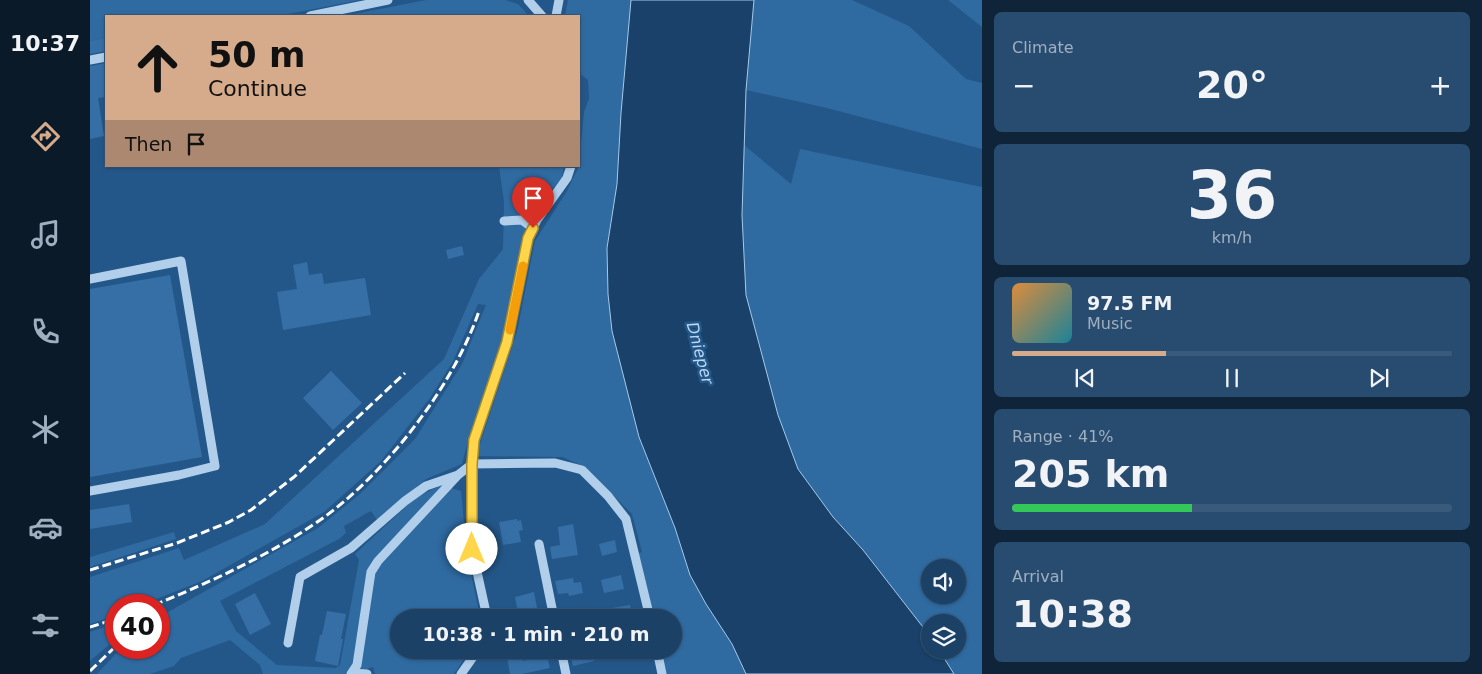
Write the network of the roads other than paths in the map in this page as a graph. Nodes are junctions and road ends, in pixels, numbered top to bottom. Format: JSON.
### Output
{"nodes":[{"id":1,"x":388,"y":0,"type":"edge"},
{"id":2,"x":528,"y":0,"type":"edge"},
{"id":3,"x":559,"y":0,"type":"edge"},
{"id":4,"x":315,"y":15,"type":"edge"},
{"id":5,"x":541,"y":15,"type":"edge"},
{"id":6,"x":556,"y":15,"type":"edge"},
{"id":7,"x":105,"y":57,"type":"edge"},
{"id":8,"x":90,"y":60,"type":"edge"},
{"id":9,"x":571,"y":167,"type":"edge"},
{"id":10,"x":504,"y":221,"type":"dead end"},
{"id":11,"x":533,"y":228,"type":"junction"},
{"id":12,"x":90,"y":279,"type":"edge"},
{"id":13,"x":472,"y":464,"type":"junction"},
{"id":14,"x":458,"y":475,"type":"junction"},
{"id":15,"x":90,"y":491,"type":"edge"},
{"id":16,"x":539,"y":544,"type":"dead end"},
{"id":17,"x":485,"y":609,"type":"edge"},
{"id":18,"x":552,"y":609,"type":"edge"},
{"id":19,"x":648,"y":609,"type":"edge"},
{"id":20,"x":288,"y":643,"type":"dead end"},
{"id":21,"x":471,"y":659,"type":"edge"},
{"id":22,"x":563,"y":659,"type":"edge"},
{"id":23,"x":659,"y":659,"type":"edge"},
{"id":24,"x":352,"y":673,"type":"edge"},
{"id":25,"x":367,"y":674,"type":"edge"},
{"id":26,"x":461,"y":674,"type":"edge"},
{"id":27,"x":566,"y":674,"type":"edge"},
{"id":28,"x":662,"y":674,"type":"edge"}],
"edges":[{"from":1,"to":4,"type":"street"},
{"from":2,"to":5,"type":"street"},
{"from":3,"to":6,"type":"street"},
{"from":7,"to":8,"type":"street"},
{"from":9,"to":11,"type":"street"},
{"from":10,"to":11,"type":"street"},
{"from":11,"to":13,"type":"street"},
{"from":12,"to":15,"type":"street"},
{"from":13,"to":14,"type":"street"},
{"from":13,"to":17,"type":"street"},
{"from":13,"to":19,"type":"street"},
{"from":14,"to":20,"type":"street"},
{"from":14,"to":24,"type":"street"},
{"from":16,"to":18,"type":"street"},
{"from":21,"to":26,"type":"street"},
{"from":22,"to":27,"type":"street"},
{"from":23,"to":28,"type":"street"},
{"from":24,"to":25,"type":"street"}]}
